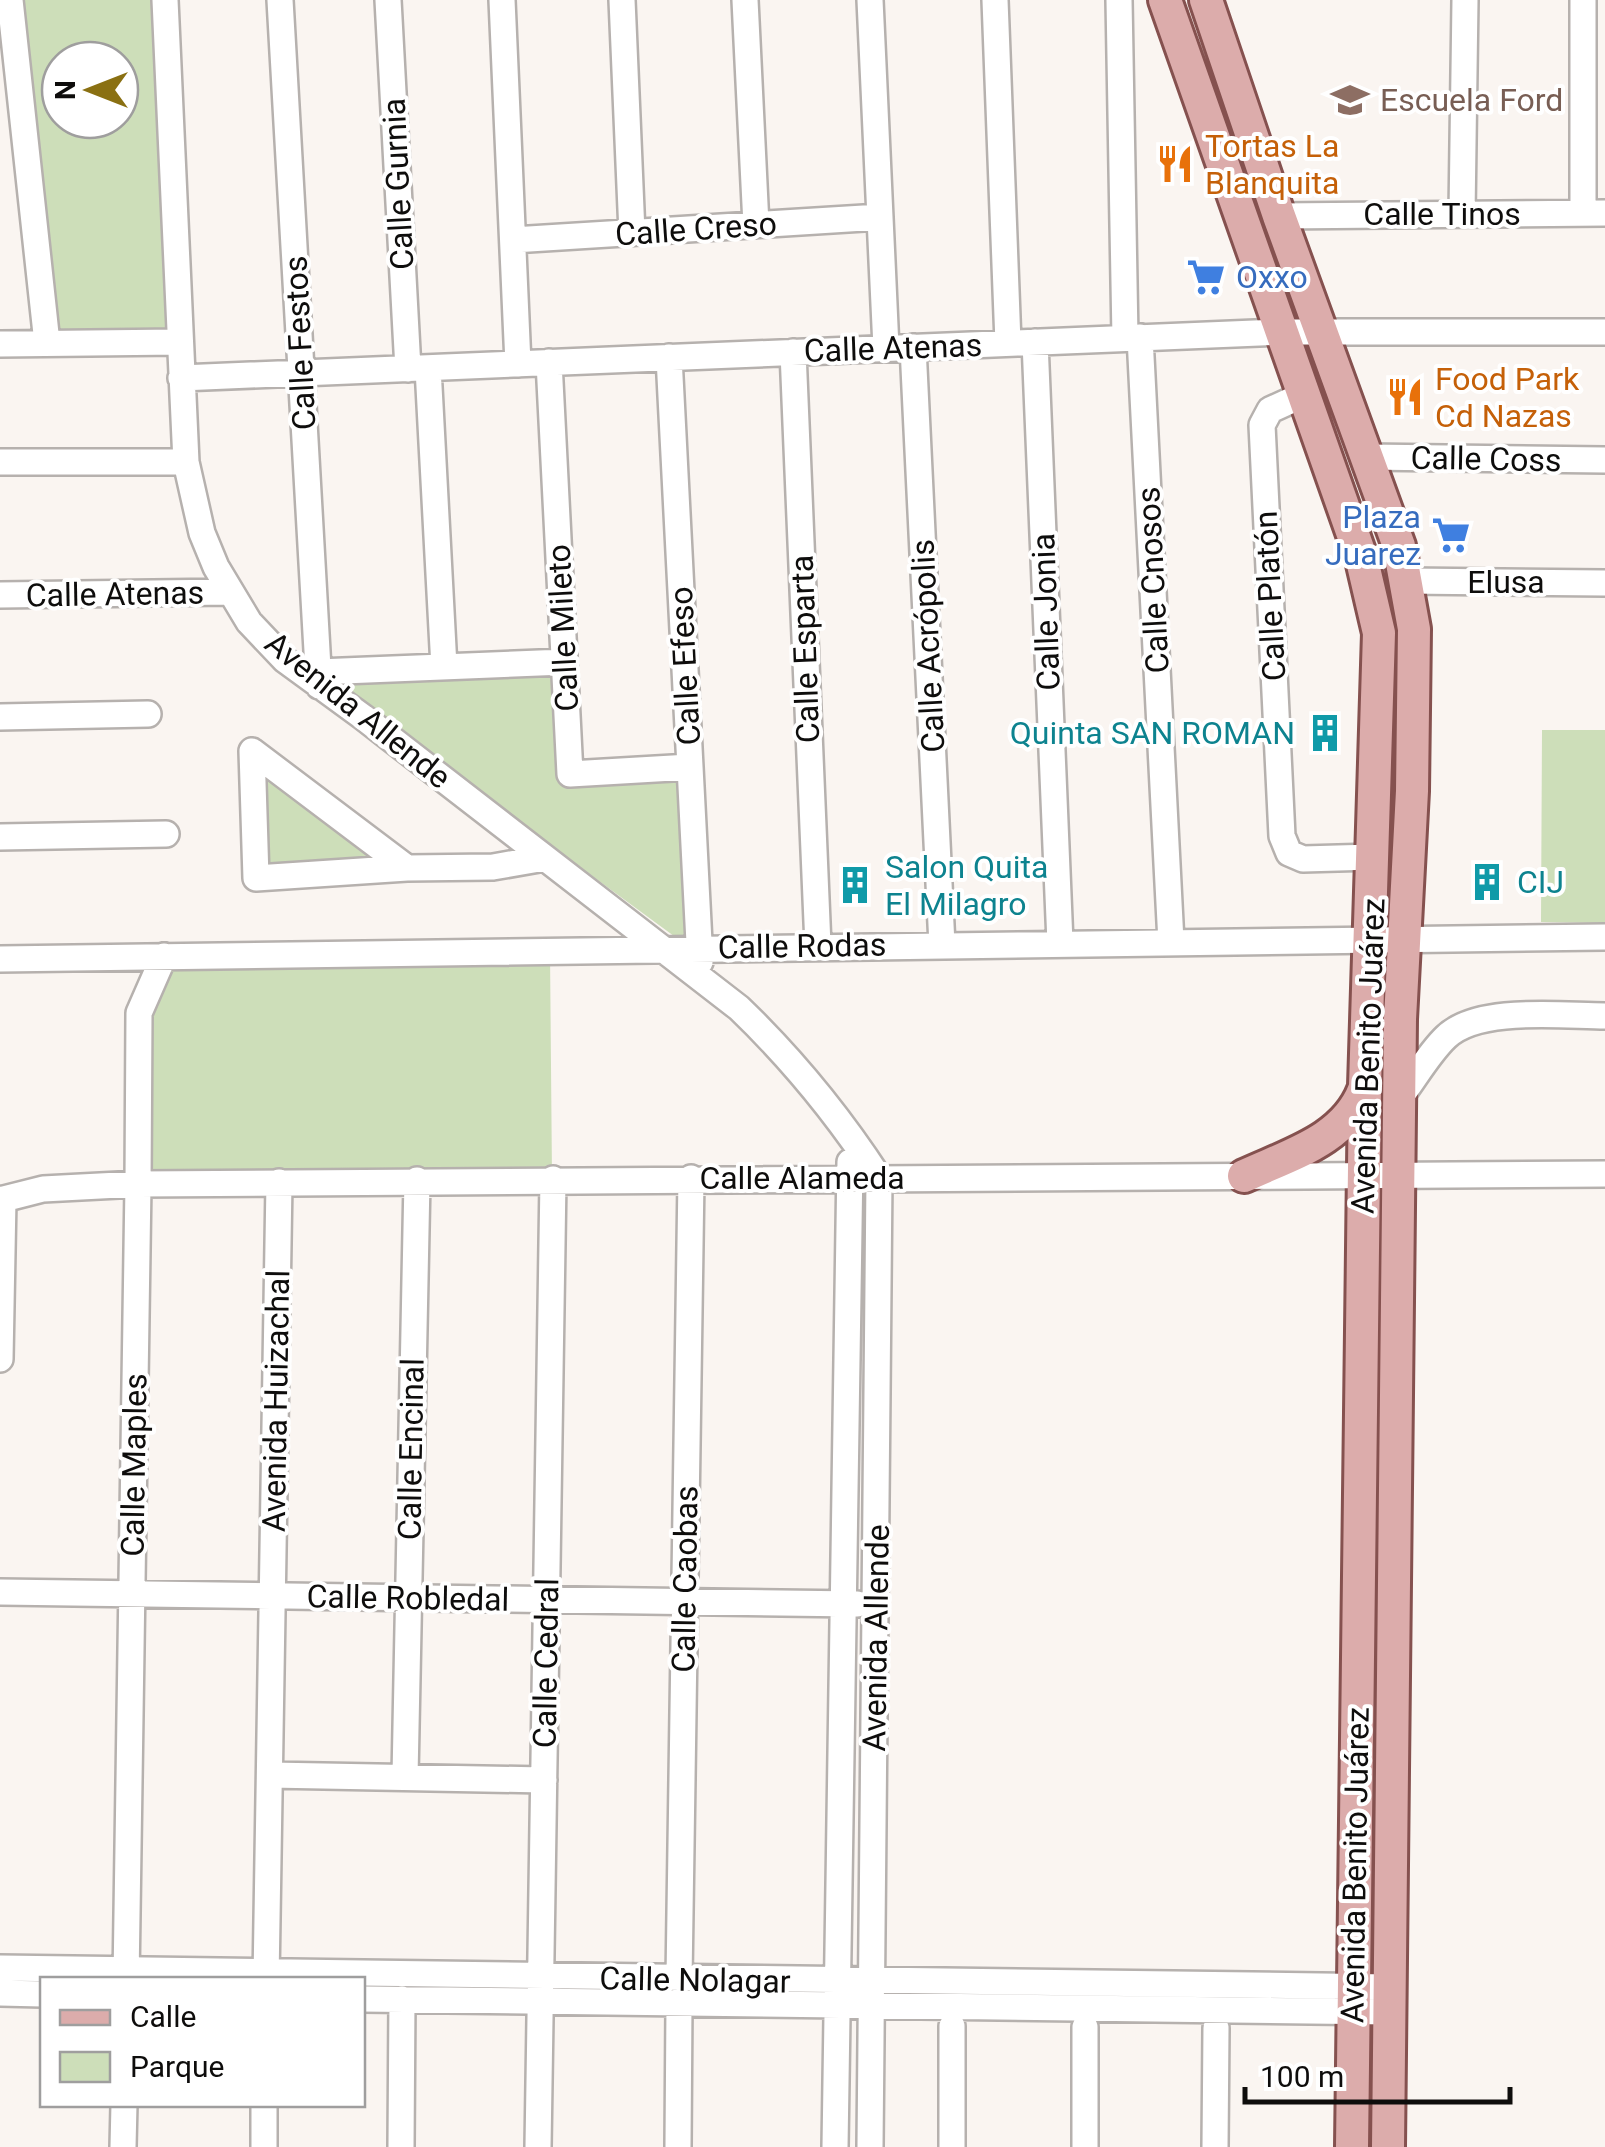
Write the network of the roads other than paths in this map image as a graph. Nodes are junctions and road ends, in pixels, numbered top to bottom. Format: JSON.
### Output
{"nodes":[{"id":1,"x":10,"y":0,"type":"edge"},
{"id":2,"x":166,"y":0,"type":"edge"},
{"id":3,"x":280,"y":0,"type":"edge"},
{"id":4,"x":388,"y":0,"type":"edge"},
{"id":5,"x":502,"y":0,"type":"edge"},
{"id":6,"x":622,"y":0,"type":"edge"},
{"id":7,"x":745,"y":0,"type":"edge"},
{"id":8,"x":870,"y":0,"type":"edge"},
{"id":9,"x":996,"y":0,"type":"edge"},
{"id":10,"x":1118,"y":0,"type":"edge"},
{"id":11,"x":1165,"y":0,"type":"edge"},
{"id":12,"x":1206,"y":0,"type":"edge"},
{"id":13,"x":1466,"y":0,"type":"edge"},
{"id":14,"x":1584,"y":0,"type":"edge"},
{"id":15,"x":1594,"y":213,"type":"edge"},
{"id":16,"x":1462,"y":214,"type":"junction"},
{"id":17,"x":1279,"y":216,"type":"junction"},
{"id":18,"x":880,"y":218,"type":"junction"},
{"id":19,"x":756,"y":225,"type":"junction"},
{"id":20,"x":632,"y":233,"type":"junction"},
{"id":21,"x":513,"y":240,"type":"junction"},
{"id":22,"x":1280,"y":332,"type":"junction"},
{"id":23,"x":1320,"y":332,"type":"junction"},
{"id":24,"x":1605,"y":332,"type":"edge"},
{"id":25,"x":1133,"y":338,"type":"junction"},
{"id":26,"x":179,"y":342,"type":"junction"},
{"id":27,"x":1035,"y":342,"type":"junction"},
{"id":28,"x":47,"y":343,"type":"junction"},
{"id":29,"x":1008,"y":343,"type":"junction"},
{"id":30,"x":0,"y":344,"type":"edge"},
{"id":31,"x":913,"y":347,"type":"junction"},
{"id":32,"x":886,"y":348,"type":"junction"},
{"id":33,"x":793,"y":352,"type":"junction"},
{"id":34,"x":669,"y":357,"type":"junction"},
{"id":35,"x":549,"y":362,"type":"junction"},
{"id":36,"x":518,"y":364,"type":"junction"},
{"id":37,"x":418,"y":368,"type":"junction"},
{"id":38,"x":301,"y":373,"type":"junction"},
{"id":39,"x":180,"y":378,"type":"junction"},
{"id":40,"x":1303,"y":395,"type":"junction"},
{"id":41,"x":1366,"y":457,"type":"junction"},
{"id":42,"x":1605,"y":460,"type":"edge"},
{"id":43,"x":0,"y":462,"type":"edge"},
{"id":44,"x":186,"y":462,"type":"junction"},
{"id":45,"x":1407,"y":581,"type":"junction"},
{"id":46,"x":1605,"y":583,"type":"edge"},
{"id":47,"x":229,"y":592,"type":"junction"},
{"id":48,"x":0,"y":595,"type":"edge"},
{"id":49,"x":564,"y":662,"type":"junction"},
{"id":50,"x":444,"y":667,"type":"junction"},
{"id":51,"x":318,"y":679,"type":"junction"},
{"id":52,"x":148,"y":714,"type":"dead end"},
{"id":53,"x":0,"y":717,"type":"edge"},
{"id":54,"x":690,"y":767,"type":"junction"},
{"id":55,"x":166,"y":834,"type":"dead end"},
{"id":56,"x":0,"y":837,"type":"edge"},
{"id":57,"x":1373,"y":857,"type":"junction"},
{"id":58,"x":544,"y":858,"type":"junction"},
{"id":59,"x":407,"y":868,"type":"junction"},
{"id":60,"x":1605,"y":938,"type":"edge"},
{"id":61,"x":1372,"y":939,"type":"junction"},
{"id":62,"x":1404,"y":939,"type":"junction"},
{"id":63,"x":1172,"y":942,"type":"junction"},
{"id":64,"x":1060,"y":943,"type":"junction"},
{"id":65,"x":942,"y":945,"type":"junction"},
{"id":66,"x":818,"y":946,"type":"junction"},
{"id":67,"x":661,"y":948,"type":"junction"},
{"id":68,"x":699,"y":948,"type":"junction"},
{"id":69,"x":164,"y":956,"type":"junction"},
{"id":70,"x":0,"y":958,"type":"edge"},
{"id":71,"x":700,"y":975,"type":"junction"},
{"id":72,"x":1605,"y":1016,"type":"edge"},
{"id":73,"x":1365,"y":1086,"type":"junction"},
{"id":74,"x":1399,"y":1100,"type":"junction"},
{"id":75,"x":852,"y":1137,"type":"junction"},
{"id":76,"x":1605,"y":1174,"type":"edge"},
{"id":77,"x":1244,"y":1176,"type":"junction"},
{"id":78,"x":1364,"y":1176,"type":"junction"},
{"id":79,"x":1400,"y":1176,"type":"junction"},
{"id":80,"x":692,"y":1178,"type":"junction"},
{"id":81,"x":848,"y":1178,"type":"junction"},
{"id":82,"x":879,"y":1178,"type":"junction"},
{"id":83,"x":554,"y":1179,"type":"junction"},
{"id":84,"x":416,"y":1180,"type":"junction"},
{"id":85,"x":279,"y":1182,"type":"junction"},
{"id":86,"x":138,"y":1184,"type":"junction"},
{"id":87,"x":2,"y":1199,"type":"edge"},
{"id":88,"x":0,"y":1359,"type":"edge"},
{"id":89,"x":0,"y":1592,"type":"edge"},
{"id":90,"x":132,"y":1594,"type":"junction"},
{"id":91,"x":272,"y":1596,"type":"junction"},
{"id":92,"x":408,"y":1598,"type":"junction"},
{"id":93,"x":547,"y":1600,"type":"junction"},
{"id":94,"x":685,"y":1602,"type":"junction"},
{"id":95,"x":842,"y":1604,"type":"junction"},
{"id":96,"x":876,"y":1604,"type":"junction"},
{"id":97,"x":270,"y":1775,"type":"junction"},
{"id":98,"x":405,"y":1777,"type":"junction"},
{"id":99,"x":544,"y":1780,"type":"junction"},
{"id":100,"x":0,"y":1968,"type":"edge"},
{"id":101,"x":126,"y":1975,"type":"edge"},
{"id":102,"x":266,"y":1976,"type":"edge"},
{"id":103,"x":365,"y":1981,"type":"edge"},
{"id":104,"x":540,"y":1989,"type":"junction"},
{"id":105,"x":679,"y":1992,"type":"junction"},
{"id":106,"x":0,"y":1993,"type":"edge"},
{"id":107,"x":40,"y":1994,"type":"edge"},
{"id":108,"x":837,"y":1994,"type":"junction"},
{"id":109,"x":872,"y":1995,"type":"junction"},
{"id":110,"x":365,"y":1999,"type":"edge"},
{"id":111,"x":402,"y":2000,"type":"junction"},
{"id":112,"x":1353,"y":2000,"type":"junction"},
{"id":113,"x":1391,"y":2000,"type":"junction"},
{"id":114,"x":952,"y":2026,"type":"dead end"},
{"id":115,"x":1086,"y":2027,"type":"dead end"},
{"id":116,"x":1216,"y":2028,"type":"dead end"},
{"id":117,"x":124,"y":2107,"type":"edge"},
{"id":118,"x":264,"y":2107,"type":"edge"},
{"id":119,"x":123,"y":2147,"type":"edge"},
{"id":120,"x":264,"y":2147,"type":"edge"},
{"id":121,"x":400,"y":2147,"type":"edge"},
{"id":122,"x":538,"y":2147,"type":"edge"},
{"id":123,"x":678,"y":2147,"type":"edge"},
{"id":124,"x":835,"y":2147,"type":"edge"},
{"id":125,"x":870,"y":2147,"type":"edge"},
{"id":126,"x":952,"y":2147,"type":"edge"},
{"id":127,"x":1084,"y":2147,"type":"edge"},
{"id":128,"x":1215,"y":2147,"type":"edge"},
{"id":129,"x":1352,"y":2147,"type":"edge"},
{"id":130,"x":1388,"y":2147,"type":"edge"}],
"edges":[{"from":1,"to":28,"type":"street"},
{"from":2,"to":26,"type":"street","name":"Avenida Allende"},
{"from":3,"to":38,"type":"street","name":"Calle Festos"},
{"from":4,"to":37,"type":"street","name":"Calle Gurnia"},
{"from":5,"to":21,"type":"street"},
{"from":6,"to":20,"type":"street"},
{"from":7,"to":19,"type":"street"},
{"from":8,"to":18,"type":"street"},
{"from":9,"to":29,"type":"street"},
{"from":10,"to":25,"type":"street","name":"Calle Cnosos"},
{"from":11,"to":22,"type":"main road","name":"Avenida Benito Juárez"},
{"from":12,"to":17,"type":"main road","name":"Avenida Benito Juárez"},
{"from":13,"to":16,"type":"street"},
{"from":14,"to":15,"type":"street"},
{"from":15,"to":16,"type":"street","name":"Calle Tinos"},
{"from":16,"to":17,"type":"street","name":"Calle Tinos"},
{"from":17,"to":23,"type":"main road","name":"Avenida Benito Juárez"},
{"from":18,"to":19,"type":"street","name":"Calle Creso"},
{"from":18,"to":32,"type":"street"},
{"from":19,"to":20,"type":"street","name":"Calle Creso"},
{"from":20,"to":21,"type":"street","name":"Calle Creso"},
{"from":21,"to":36,"type":"street"},
{"from":22,"to":23,"type":"street","name":"Calle Atenas"},
{"from":22,"to":25,"type":"street","name":"Calle Atenas"},
{"from":22,"to":40,"type":"main road","name":"Avenida Benito Juárez"},
{"from":23,"to":24,"type":"street","name":"Calle Atenas"},
{"from":23,"to":41,"type":"main road","name":"Avenida Benito Juárez"},
{"from":25,"to":27,"type":"street","name":"Calle Atenas"},
{"from":25,"to":63,"type":"street","name":"Calle Cnosos"},
{"from":26,"to":28,"type":"street"},
{"from":26,"to":39,"type":"street","name":"Avenida Allende"},
{"from":27,"to":29,"type":"street","name":"Calle Atenas"},
{"from":27,"to":64,"type":"street","name":"Calle Jonia"},
{"from":28,"to":30,"type":"street"},
{"from":29,"to":31,"type":"street","name":"Calle Atenas"},
{"from":31,"to":32,"type":"street","name":"Calle Atenas"},
{"from":31,"to":65,"type":"street","name":"Calle Acrópolis"},
{"from":32,"to":33,"type":"street","name":"Calle Atenas"},
{"from":33,"to":34,"type":"street","name":"Calle Atenas"},
{"from":33,"to":66,"type":"street","name":"Calle Esparta"},
{"from":34,"to":35,"type":"street","name":"Calle Atenas"},
{"from":34,"to":54,"type":"street","name":"Calle Efeso"},
{"from":35,"to":36,"type":"street","name":"Calle Atenas"},
{"from":35,"to":49,"type":"street","name":"Calle Mileto"},
{"from":36,"to":37,"type":"street","name":"Calle Atenas"},
{"from":37,"to":38,"type":"street","name":"Calle Atenas"},
{"from":37,"to":50,"type":"street","name":"Calle Gurnia"},
{"from":38,"to":39,"type":"street","name":"Calle Atenas"},
{"from":38,"to":51,"type":"street","name":"Calle Festos"},
{"from":39,"to":44,"type":"street","name":"Avenida Allende"},
{"from":40,"to":57,"type":"main road","name":"Avenida Benito Juárez"},
{"from":40,"to":57,"type":"street","name":"Calle Platón"},
{"from":41,"to":42,"type":"street","name":"Calle Coss"},
{"from":41,"to":45,"type":"main road","name":"Avenida Benito Juárez"},
{"from":43,"to":44,"type":"street"},
{"from":44,"to":47,"type":"street","name":"Avenida Allende"},
{"from":45,"to":46,"type":"street","name":"Elusa"},
{"from":45,"to":62,"type":"main road","name":"Avenida Benito Juárez"},
{"from":47,"to":48,"type":"street","name":"Calle Atenas"},
{"from":47,"to":51,"type":"street","name":"Avenida Allende"},
{"from":49,"to":50,"type":"street"},
{"from":49,"to":54,"type":"street","name":"Calle Mileto"},
{"from":50,"to":51,"type":"street"},
{"from":51,"to":58,"type":"street","name":"Avenida Allende"},
{"from":52,"to":53,"type":"street"},
{"from":54,"to":68,"type":"street","name":"Calle Efeso"},
{"from":55,"to":56,"type":"street"},
{"from":57,"to":61,"type":"main road","name":"Avenida Benito Juárez"},
{"from":58,"to":59,"type":"street"},
{"from":58,"to":67,"type":"street","name":"Avenida Allende"},
{"from":59,"to":59,"type":"street"},
{"from":60,"to":62,"type":"street","name":"Calle Rodas"},
{"from":61,"to":62,"type":"street","name":"Calle Rodas"},
{"from":61,"to":63,"type":"street","name":"Calle Rodas"},
{"from":61,"to":73,"type":"main road","name":"Avenida Benito Juárez"},
{"from":62,"to":74,"type":"main road","name":"Avenida Benito Juárez"},
{"from":63,"to":64,"type":"street","name":"Calle Rodas"},
{"from":64,"to":65,"type":"street","name":"Calle Rodas"},
{"from":65,"to":66,"type":"street","name":"Calle Rodas"},
{"from":66,"to":68,"type":"street","name":"Calle Rodas"},
{"from":67,"to":68,"type":"street","name":"Calle Rodas"},
{"from":67,"to":69,"type":"street","name":"Calle Rodas"},
{"from":67,"to":71,"type":"street","name":"Avenida Allende"},
{"from":68,"to":71,"type":"street","name":"Calle Efeso"},
{"from":69,"to":70,"type":"street","name":"Calle Rodas"},
{"from":69,"to":86,"type":"street","name":"Calle Maples"},
{"from":71,"to":75,"type":"street","name":"Avenida Allende"},
{"from":72,"to":74,"type":"street"},
{"from":73,"to":77,"type":"main road"},
{"from":73,"to":78,"type":"main road","name":"Avenida Benito Juárez"},
{"from":74,"to":79,"type":"main road","name":"Avenida Benito Juárez"},
{"from":75,"to":81,"type":"street","name":"Avenida Allende"},
{"from":75,"to":82,"type":"street","name":"Avenida Allende"},
{"from":76,"to":79,"type":"street","name":"Calle Alameda"},
{"from":77,"to":78,"type":"street","name":"Calle Alameda"},
{"from":77,"to":82,"type":"street","name":"Calle Alameda"},
{"from":78,"to":79,"type":"street","name":"Calle Alameda"},
{"from":78,"to":112,"type":"main road","name":"Avenida Benito Juárez"},
{"from":79,"to":113,"type":"main road","name":"Avenida Benito Juárez"},
{"from":80,"to":81,"type":"street","name":"Calle Alameda"},
{"from":80,"to":83,"type":"street","name":"Calle Alameda"},
{"from":80,"to":94,"type":"street","name":"Calle Caobas"},
{"from":81,"to":82,"type":"street","name":"Calle Alameda"},
{"from":81,"to":95,"type":"street","name":"Avenida Allende"},
{"from":82,"to":96,"type":"street","name":"Avenida Allende"},
{"from":83,"to":84,"type":"street","name":"Calle Alameda"},
{"from":83,"to":93,"type":"street","name":"Calle Cedral"},
{"from":84,"to":85,"type":"street","name":"Calle Alameda"},
{"from":84,"to":92,"type":"street","name":"Calle Encinal"},
{"from":85,"to":86,"type":"street","name":"Calle Alameda"},
{"from":85,"to":91,"type":"street","name":"Avenida Huizachal"},
{"from":86,"to":87,"type":"street","name":"Calle Alameda"},
{"from":86,"to":90,"type":"street","name":"Calle Maples"},
{"from":87,"to":88,"type":"street"},
{"from":89,"to":90,"type":"street","name":"Calle Robledal"},
{"from":90,"to":91,"type":"street","name":"Calle Robledal"},
{"from":90,"to":101,"type":"street","name":"Calle Maples"},
{"from":91,"to":92,"type":"street","name":"Calle Robledal"},
{"from":91,"to":97,"type":"street","name":"Avenida Huizachal"},
{"from":92,"to":93,"type":"street","name":"Calle Robledal"},
{"from":92,"to":98,"type":"street","name":"Calle Encinal"},
{"from":93,"to":94,"type":"street","name":"Calle Robledal"},
{"from":93,"to":99,"type":"street","name":"Calle Cedral"},
{"from":94,"to":95,"type":"street","name":"Calle Robledal"},
{"from":94,"to":105,"type":"street","name":"Calle Caobas"},
{"from":95,"to":96,"type":"street","name":"Calle Robledal"},
{"from":95,"to":108,"type":"street","name":"Avenida Allende"},
{"from":96,"to":109,"type":"street","name":"Avenida Allende"},
{"from":97,"to":98,"type":"street"},
{"from":97,"to":102,"type":"street","name":"Avenida Huizachal"},
{"from":98,"to":99,"type":"street"},
{"from":99,"to":104,"type":"street","name":"Calle Cedral"},
{"from":100,"to":101,"type":"street","name":"Calle Nolagar"},
{"from":101,"to":102,"type":"street","name":"Calle Nolagar"},
{"from":103,"to":104,"type":"street","name":"Calle Nolagar"},
{"from":104,"to":105,"type":"street","name":"Calle Nolagar"},
{"from":104,"to":111,"type":"street","name":"Calle Nolagar"},
{"from":104,"to":122,"type":"street","name":"Calle Cedral"},
{"from":105,"to":108,"type":"street","name":"Calle Nolagar"},
{"from":105,"to":123,"type":"street","name":"Calle Caobas"},
{"from":106,"to":107,"type":"street"},
{"from":108,"to":109,"type":"street","name":"Calle Nolagar"},
{"from":108,"to":124,"type":"street","name":"Avenida Allende"},
{"from":109,"to":112,"type":"street","name":"Calle Nolagar"},
{"from":109,"to":125,"type":"street","name":"Avenida Allende"},
{"from":110,"to":111,"type":"street","name":"Calle Nolagar"},
{"from":111,"to":121,"type":"street"},
{"from":112,"to":113,"type":"street","name":"Calle Nolagar"},
{"from":112,"to":129,"type":"main road","name":"Avenida Benito Juárez"},
{"from":113,"to":130,"type":"main road","name":"Avenida Benito Juárez"},
{"from":114,"to":126,"type":"street"},
{"from":115,"to":127,"type":"street"},
{"from":116,"to":128,"type":"street"},
{"from":117,"to":119,"type":"street"},
{"from":118,"to":120,"type":"street"}]}
